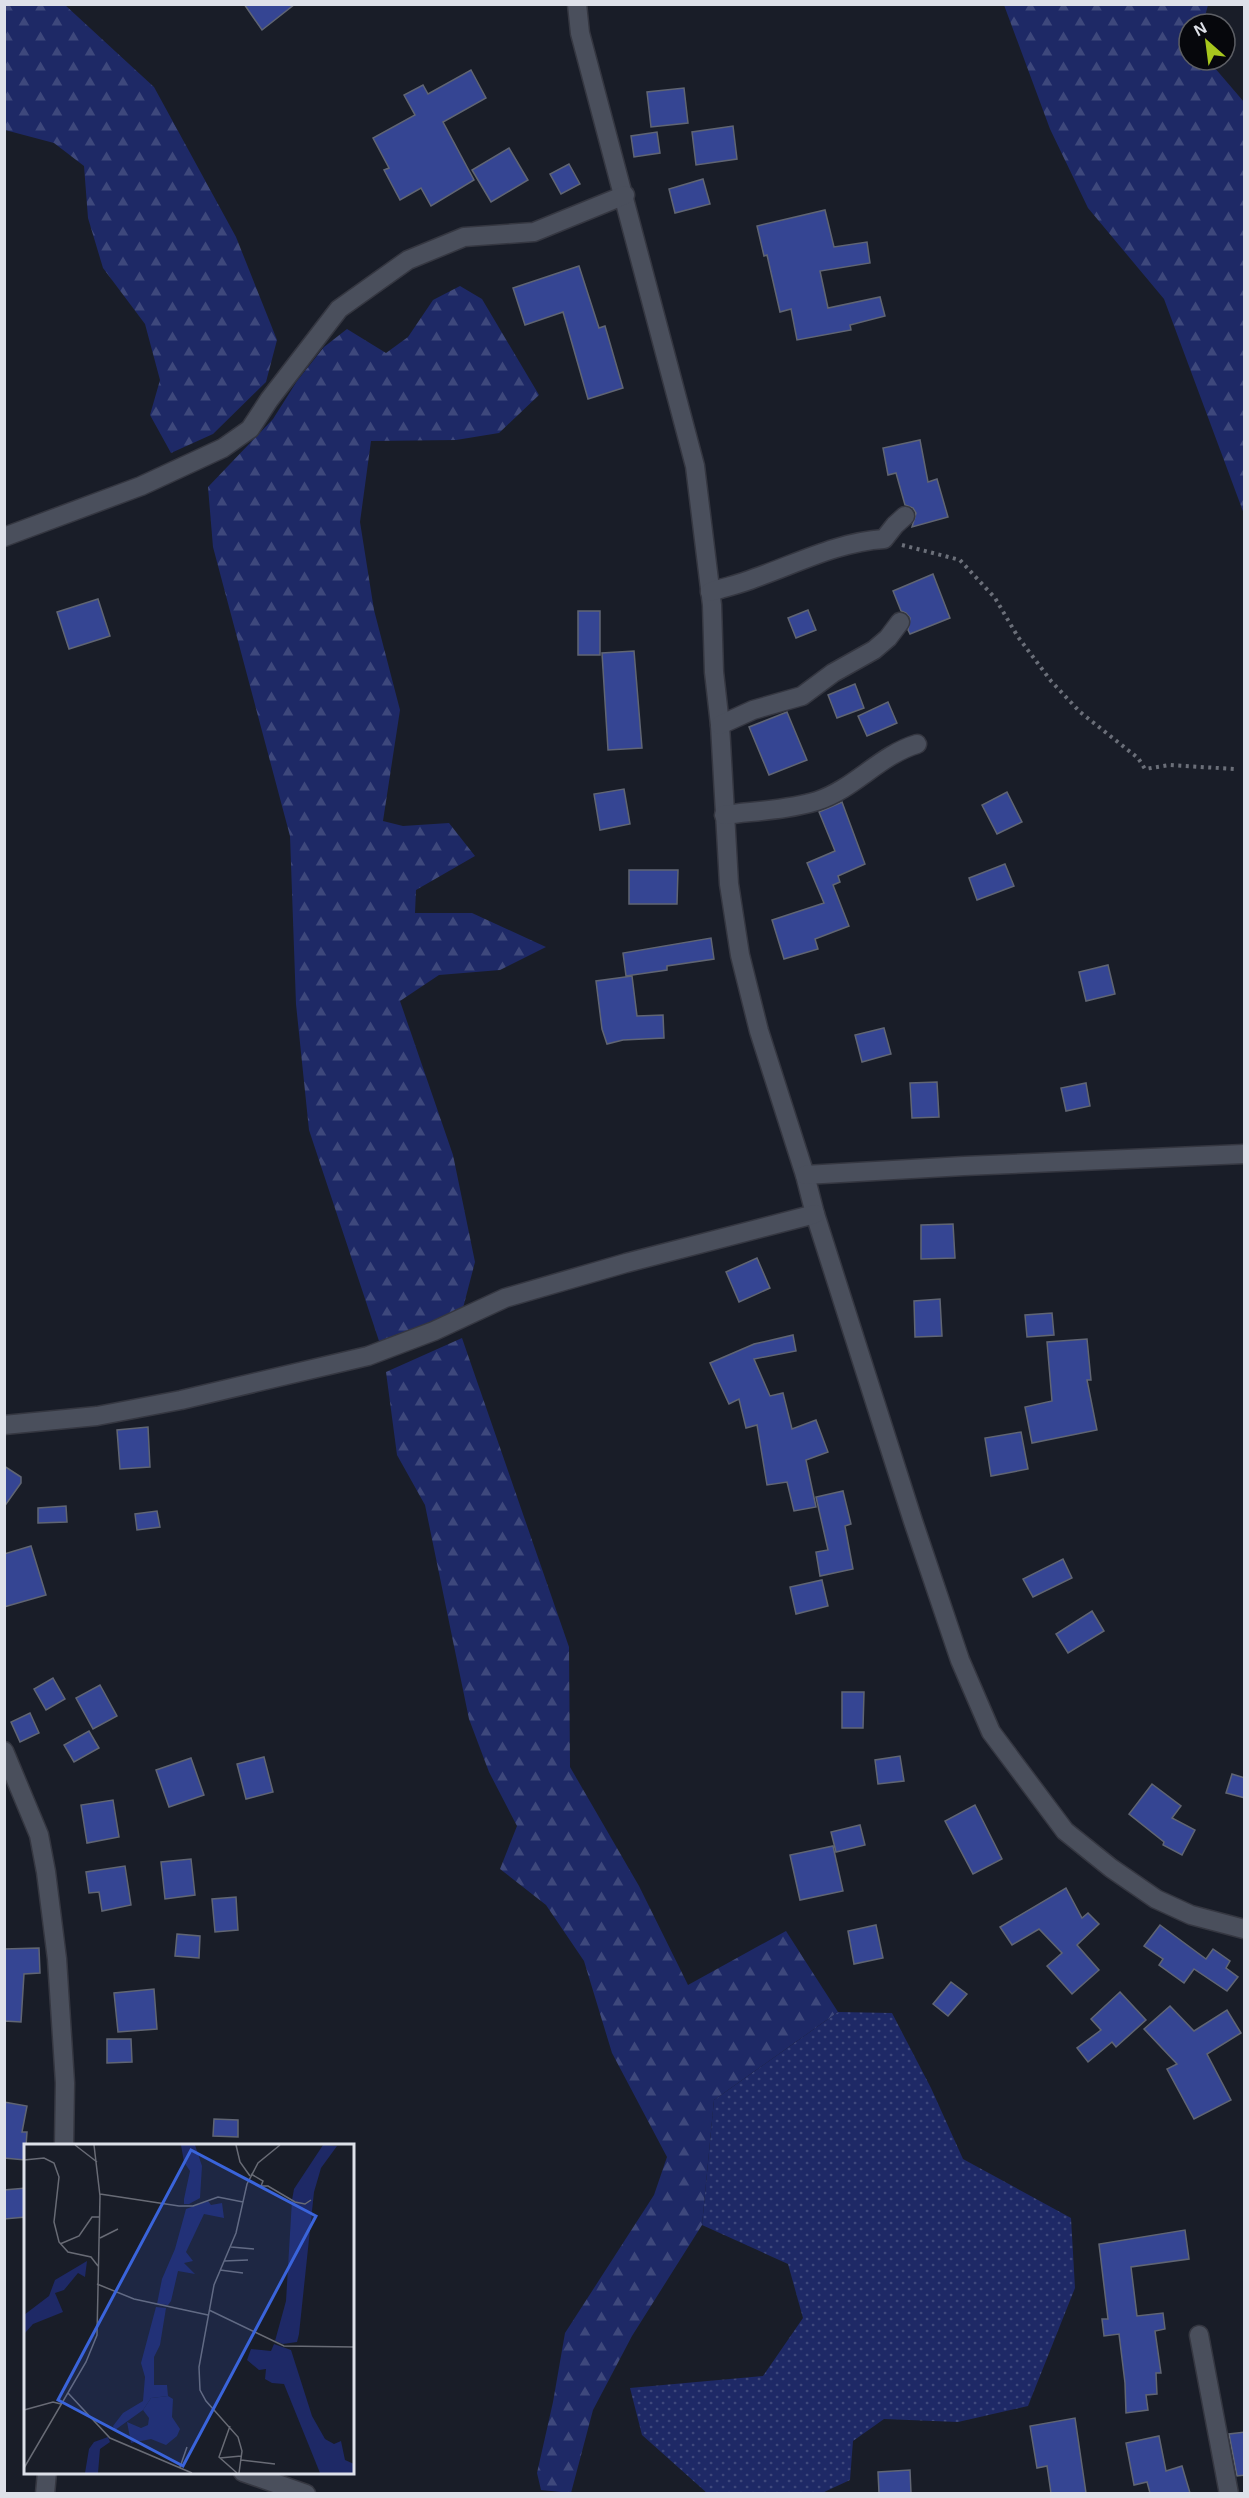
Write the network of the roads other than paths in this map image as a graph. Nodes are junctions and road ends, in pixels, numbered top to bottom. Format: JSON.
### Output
{"nodes":[{"id":1,"x":577,"y":4,"type":"edge"},
{"id":2,"x":625,"y":195,"type":"junction"},
{"id":3,"x":905,"y":516,"type":"dead end"},
{"id":4,"x":4,"y":537,"type":"edge"},
{"id":5,"x":710,"y":592,"type":"junction"},
{"id":6,"x":900,"y":622,"type":"dead end"},
{"id":7,"x":720,"y":725,"type":"junction"},
{"id":8,"x":917,"y":744,"type":"dead end"},
{"id":9,"x":724,"y":815,"type":"junction"},
{"id":10,"x":1245,"y":1154,"type":"edge"},
{"id":11,"x":805,"y":1175,"type":"junction"},
{"id":12,"x":815,"y":1214,"type":"junction"},
{"id":13,"x":4,"y":1425,"type":"edge"},
{"id":14,"x":4,"y":1751,"type":"edge"},
{"id":15,"x":1245,"y":1929,"type":"edge"},
{"id":16,"x":64,"y":2144,"type":"edge"},
{"id":17,"x":1199,"y":2335,"type":"dead end"},
{"id":18,"x":47,"y":2474,"type":"edge"},
{"id":19,"x":249,"y":2474,"type":"edge"},
{"id":20,"x":45,"y":2493,"type":"edge"},
{"id":21,"x":306,"y":2493,"type":"edge"},
{"id":22,"x":1228,"y":2493,"type":"edge"}],
"edges":[{"from":1,"to":2,"type":"street"},
{"from":2,"to":4,"type":"street"},
{"from":2,"to":5,"type":"street"},
{"from":3,"to":5,"type":"street"},
{"from":5,"to":7,"type":"street"},
{"from":6,"to":7,"type":"street"},
{"from":7,"to":9,"type":"street"},
{"from":8,"to":9,"type":"street"},
{"from":9,"to":11,"type":"street"},
{"from":10,"to":11,"type":"street"},
{"from":11,"to":12,"type":"street"},
{"from":12,"to":13,"type":"street"},
{"from":12,"to":15,"type":"street"},
{"from":14,"to":16,"type":"street"},
{"from":17,"to":22,"type":"street"},
{"from":18,"to":20,"type":"street"},
{"from":19,"to":21,"type":"street"}]}
